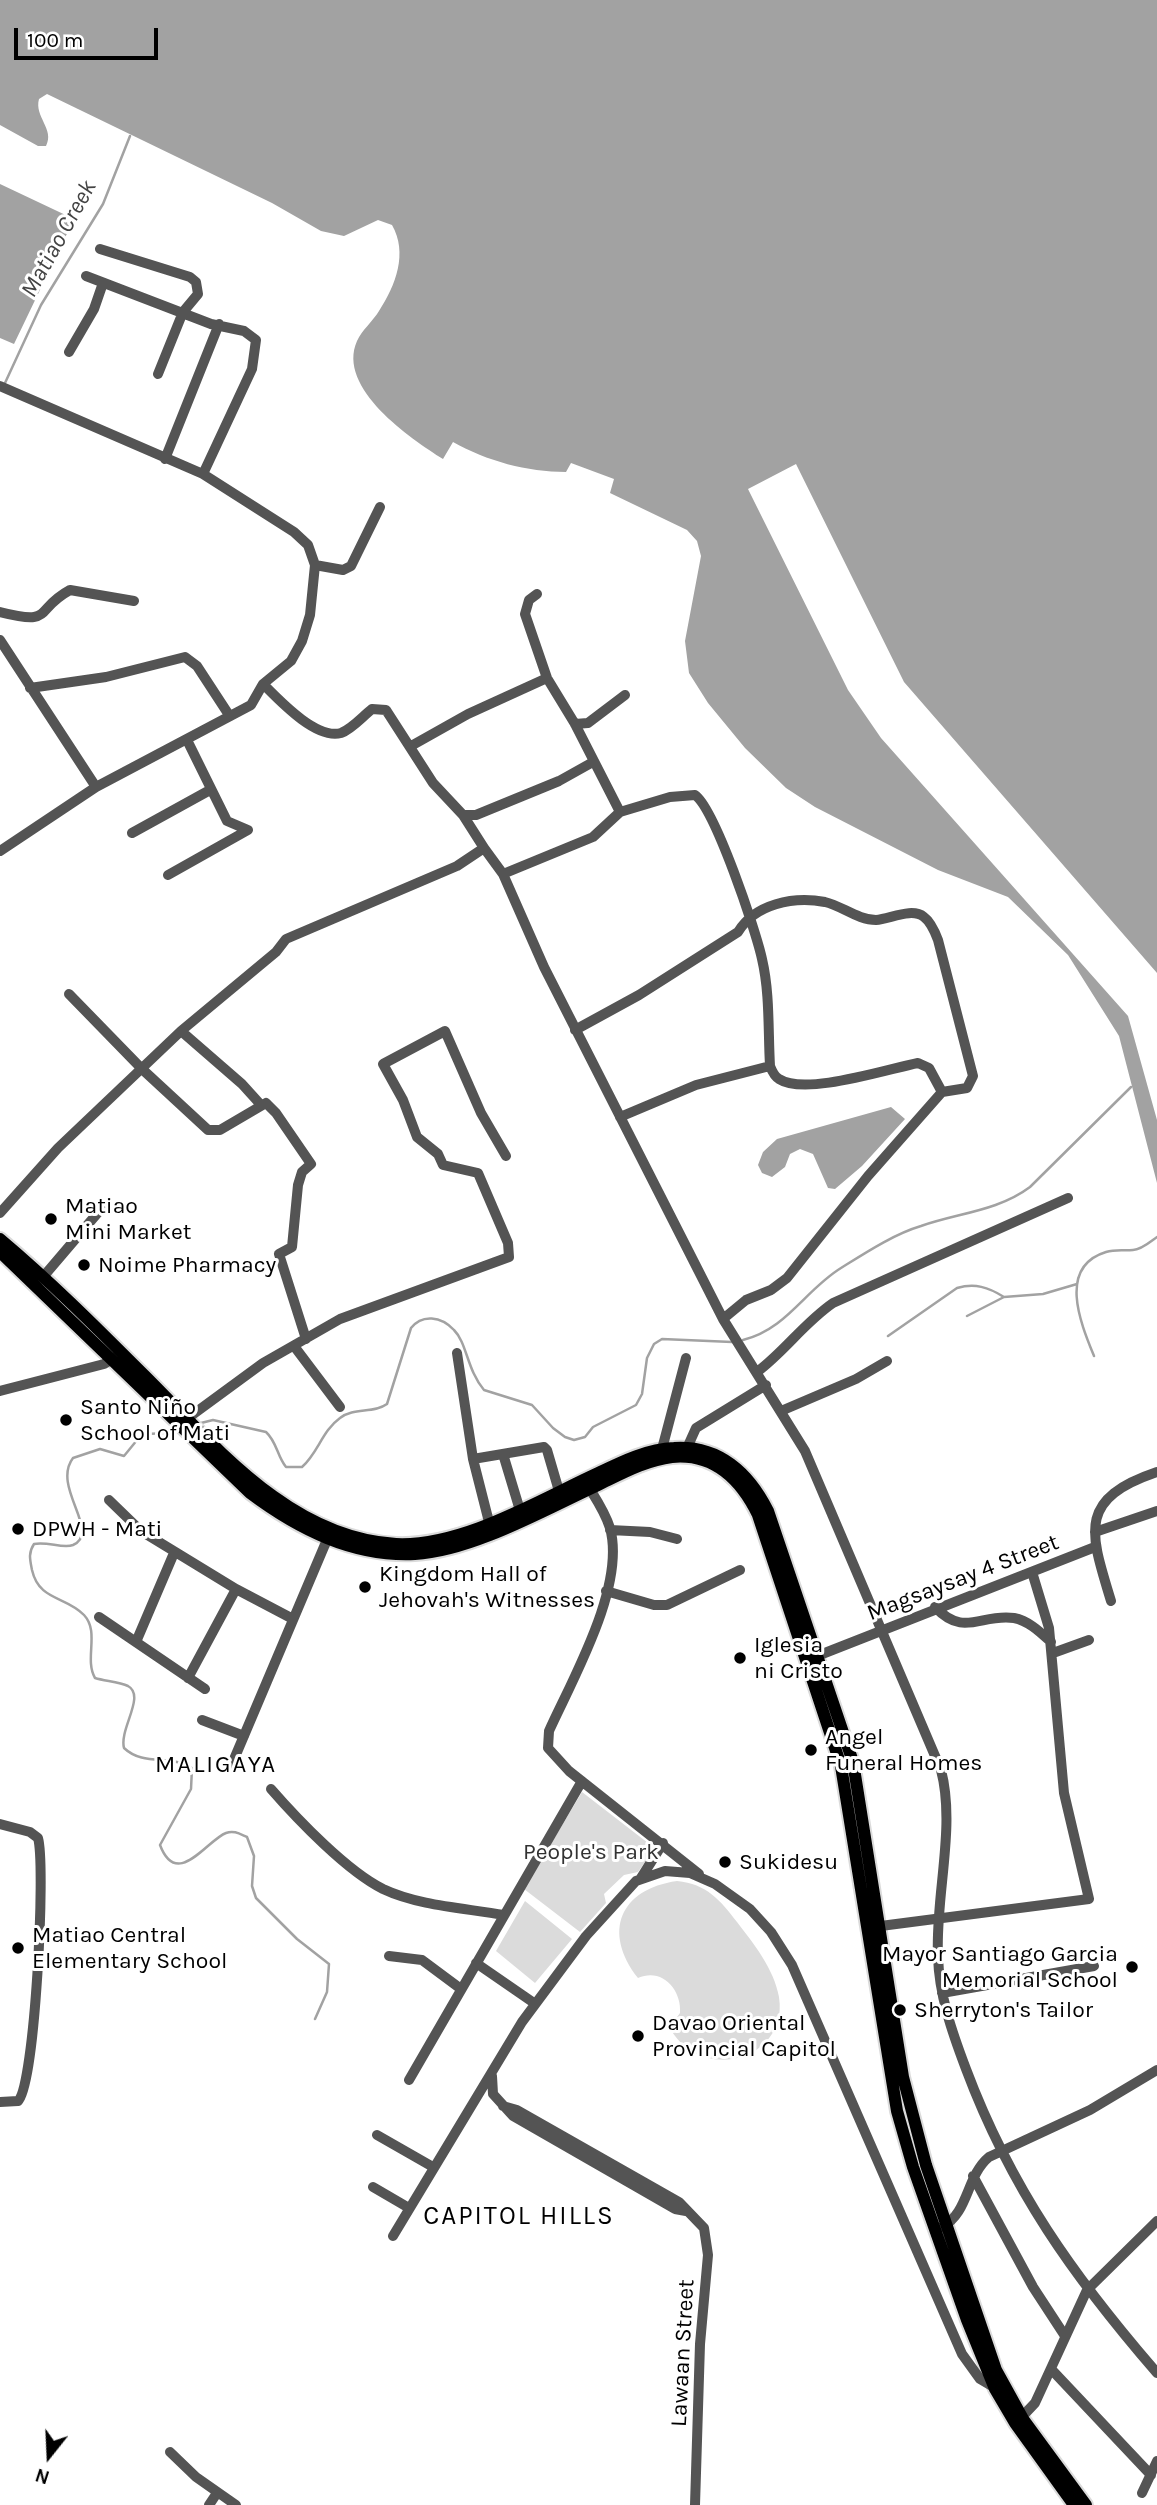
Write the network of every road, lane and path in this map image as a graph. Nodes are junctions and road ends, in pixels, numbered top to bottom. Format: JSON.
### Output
{"nodes":[{"id":1,"x":100,"y":249,"type":"dead end"},
{"id":2,"x":86,"y":276,"type":"dead end"},
{"id":3,"x":103,"y":283,"type":"junction"},
{"id":4,"x":183,"y":312,"type":"junction"},
{"id":5,"x":219,"y":324,"type":"junction"},
{"id":6,"x":69,"y":352,"type":"dead end"},
{"id":7,"x":158,"y":374,"type":"dead end"},
{"id":8,"x":0,"y":386,"type":"edge"},
{"id":9,"x":165,"y":459,"type":"junction"},
{"id":10,"x":203,"y":474,"type":"junction"},
{"id":11,"x":380,"y":507,"type":"dead end"},
{"id":12,"x":315,"y":565,"type":"junction"},
{"id":13,"x":537,"y":594,"type":"dead end"},
{"id":14,"x":134,"y":601,"type":"dead end"},
{"id":15,"x":0,"y":612,"type":"edge"},
{"id":16,"x":0,"y":640,"type":"edge"},
{"id":17,"x":547,"y":678,"type":"junction"},
{"id":18,"x":263,"y":684,"type":"junction"},
{"id":19,"x":30,"y":688,"type":"junction"},
{"id":20,"x":625,"y":695,"type":"dead end"},
{"id":21,"x":229,"y":715,"type":"junction"},
{"id":22,"x":575,"y":724,"type":"junction"},
{"id":23,"x":187,"y":740,"type":"junction"},
{"id":24,"x":411,"y":746,"type":"junction"},
{"id":25,"x":593,"y":762,"type":"junction"},
{"id":26,"x":96,"y":787,"type":"junction"},
{"id":27,"x":210,"y":790,"type":"junction"},
{"id":28,"x":620,"y":811,"type":"junction"},
{"id":29,"x":463,"y":815,"type":"junction"},
{"id":30,"x":132,"y":833,"type":"dead end"},
{"id":31,"x":484,"y":848,"type":"junction"},
{"id":32,"x":0,"y":851,"type":"edge"},
{"id":33,"x":503,"y":874,"type":"junction"},
{"id":34,"x":169,"y":875,"type":"dead end"},
{"id":35,"x":748,"y":916,"type":"junction"},
{"id":36,"x":69,"y":994,"type":"dead end"},
{"id":37,"x":575,"y":1030,"type":"junction"},
{"id":38,"x":181,"y":1031,"type":"junction"},
{"id":39,"x":770,"y":1066,"type":"junction"},
{"id":40,"x":142,"y":1069,"type":"junction"},
{"id":41,"x":942,"y":1093,"type":"junction"},
{"id":42,"x":261,"y":1105,"type":"junction"},
{"id":43,"x":620,"y":1117,"type":"junction"},
{"id":44,"x":506,"y":1156,"type":"dead end"},
{"id":45,"x":1068,"y":1198,"type":"dead end"},
{"id":46,"x":101,"y":1209,"type":"dead end"},
{"id":47,"x":0,"y":1213,"type":"edge"},
{"id":48,"x":0,"y":1238,"type":"edge"},
{"id":49,"x":0,"y":1252,"type":"edge"},
{"id":50,"x":43,"y":1276,"type":"junction"},
{"id":51,"x":723,"y":1319,"type":"junction"},
{"id":52,"x":306,"y":1339,"type":"junction"},
{"id":53,"x":294,"y":1346,"type":"junction"},
{"id":54,"x":457,"y":1353,"type":"dead end"},
{"id":55,"x":116,"y":1355,"type":"junction"},
{"id":56,"x":686,"y":1358,"type":"dead end"},
{"id":57,"x":887,"y":1361,"type":"dead end"},
{"id":58,"x":757,"y":1372,"type":"junction"},
{"id":59,"x":766,"y":1385,"type":"junction"},
{"id":60,"x":0,"y":1391,"type":"edge"},
{"id":61,"x":340,"y":1407,"type":"dead end"},
{"id":62,"x":781,"y":1411,"type":"junction"},
{"id":63,"x":187,"y":1418,"type":"junction"},
{"id":64,"x":687,"y":1448,"type":"junction"},
{"id":65,"x":662,"y":1449,"type":"junction"},
{"id":66,"x":503,"y":1454,"type":"junction"},
{"id":67,"x":473,"y":1459,"type":"junction"},
{"id":68,"x":1157,"y":1472,"type":"edge"},
{"id":69,"x":587,"y":1484,"type":"junction"},
{"id":70,"x":559,"y":1491,"type":"junction"},
{"id":71,"x":109,"y":1500,"type":"dead end"},
{"id":72,"x":1157,"y":1511,"type":"edge"},
{"id":73,"x":521,"y":1514,"type":"junction"},
{"id":74,"x":489,"y":1522,"type":"junction"},
{"id":75,"x":610,"y":1530,"type":"junction"},
{"id":76,"x":1095,"y":1532,"type":"junction"},
{"id":77,"x":330,"y":1533,"type":"junction"},
{"id":78,"x":677,"y":1539,"type":"dead end"},
{"id":79,"x":1095,"y":1547,"type":"junction"},
{"id":80,"x":424,"y":1548,"type":"junction"},
{"id":81,"x":174,"y":1553,"type":"junction"},
{"id":82,"x":740,"y":1570,"type":"dead end"},
{"id":83,"x":1032,"y":1572,"type":"junction"},
{"id":84,"x":236,"y":1589,"type":"junction"},
{"id":85,"x":606,"y":1591,"type":"junction"},
{"id":86,"x":1111,"y":1601,"type":"dead end"},
{"id":87,"x":934,"y":1607,"type":"junction"},
{"id":88,"x":99,"y":1617,"type":"dead end"},
{"id":89,"x":293,"y":1619,"type":"junction"},
{"id":90,"x":882,"y":1629,"type":"junction"},
{"id":91,"x":1089,"y":1640,"type":"dead end"},
{"id":92,"x":136,"y":1642,"type":"junction"},
{"id":93,"x":1052,"y":1648,"type":"junction"},
{"id":94,"x":811,"y":1658,"type":"junction"},
{"id":95,"x":188,"y":1678,"type":"junction"},
{"id":96,"x":205,"y":1689,"type":"dead end"},
{"id":97,"x":202,"y":1720,"type":"dead end"},
{"id":98,"x":244,"y":1736,"type":"junction"},
{"id":99,"x":232,"y":1765,"type":"dead end"},
{"id":100,"x":582,"y":1782,"type":"junction"},
{"id":101,"x":271,"y":1789,"type":"dead end"},
{"id":102,"x":0,"y":1824,"type":"edge"},
{"id":103,"x":663,"y":1843,"type":"junction"},
{"id":104,"x":702,"y":1877,"type":"junction"},
{"id":105,"x":641,"y":1878,"type":"junction"},
{"id":106,"x":504,"y":1915,"type":"junction"},
{"id":107,"x":938,"y":1920,"type":"junction"},
{"id":108,"x":872,"y":1927,"type":"junction"},
{"id":109,"x":389,"y":1956,"type":"dead end"},
{"id":110,"x":476,"y":1963,"type":"junction"},
{"id":111,"x":1094,"y":1966,"type":"dead end"},
{"id":112,"x":461,"y":1989,"type":"junction"},
{"id":113,"x":942,"y":1993,"type":"junction"},
{"id":114,"x":534,"y":2003,"type":"junction"},
{"id":115,"x":1157,"y":2070,"type":"edge"},
{"id":116,"x":493,"y":2071,"type":"junction"},
{"id":117,"x":409,"y":2080,"type":"dead end"},
{"id":118,"x":0,"y":2102,"type":"edge"},
{"id":119,"x":503,"y":2106,"type":"junction"},
{"id":120,"x":377,"y":2135,"type":"dead end"},
{"id":121,"x":1000,"y":2150,"type":"junction"},
{"id":122,"x":433,"y":2167,"type":"junction"},
{"id":123,"x":973,"y":2176,"type":"junction"},
{"id":124,"x":373,"y":2187,"type":"dead end"},
{"id":125,"x":409,"y":2208,"type":"junction"},
{"id":126,"x":687,"y":2211,"type":"junction"},
{"id":127,"x":1157,"y":2221,"type":"edge"},
{"id":128,"x":941,"y":2227,"type":"junction"},
{"id":129,"x":393,"y":2236,"type":"dead end"},
{"id":130,"x":1087,"y":2290,"type":"junction"},
{"id":131,"x":1065,"y":2336,"type":"junction"},
{"id":132,"x":1051,"y":2369,"type":"junction"},
{"id":133,"x":1157,"y":2373,"type":"edge"},
{"id":134,"x":1003,"y":2393,"type":"junction"},
{"id":135,"x":1019,"y":2421,"type":"junction"},
{"id":136,"x":170,"y":2452,"type":"dead end"},
{"id":137,"x":1157,"y":2461,"type":"edge"},
{"id":138,"x":1151,"y":2475,"type":"junction"},
{"id":139,"x":217,"y":2493,"type":"junction"},
{"id":140,"x":1142,"y":2493,"type":"dead end"},
{"id":141,"x":209,"y":2505,"type":"edge"},
{"id":142,"x":236,"y":2505,"type":"edge"},
{"id":143,"x":695,"y":2505,"type":"edge"},
{"id":144,"x":1074,"y":2505,"type":"edge"},
{"id":145,"x":1087,"y":2505,"type":"edge"}],
"edges":[{"from":1,"to":4,"type":"street"},
{"from":2,"to":3,"type":"street"},
{"from":3,"to":4,"type":"street"},
{"from":3,"to":6,"type":"street"},
{"from":4,"to":5,"type":"street"},
{"from":4,"to":7,"type":"street"},
{"from":5,"to":9,"type":"street"},
{"from":5,"to":10,"type":"street"},
{"from":8,"to":9,"type":"street"},
{"from":9,"to":10,"type":"street"},
{"from":10,"to":12,"type":"street"},
{"from":11,"to":12,"type":"street"},
{"from":12,"to":18,"type":"street"},
{"from":13,"to":17,"type":"street"},
{"from":14,"to":15,"type":"street"},
{"from":16,"to":19,"type":"street"},
{"from":17,"to":22,"type":"street"},
{"from":17,"to":24,"type":"street"},
{"from":18,"to":21,"type":"street"},
{"from":18,"to":24,"type":"street"},
{"from":19,"to":21,"type":"street"},
{"from":19,"to":26,"type":"street"},
{"from":20,"to":22,"type":"street"},
{"from":21,"to":23,"type":"street"},
{"from":22,"to":25,"type":"street"},
{"from":23,"to":26,"type":"street"},
{"from":23,"to":27,"type":"street"},
{"from":24,"to":29,"type":"street"},
{"from":25,"to":28,"type":"street"},
{"from":25,"to":29,"type":"street"},
{"from":26,"to":32,"type":"street"},
{"from":27,"to":30,"type":"street"},
{"from":27,"to":34,"type":"street"},
{"from":28,"to":33,"type":"street"},
{"from":28,"to":35,"type":"street"},
{"from":29,"to":31,"type":"street"},
{"from":31,"to":33,"type":"street"},
{"from":31,"to":38,"type":"street"},
{"from":33,"to":37,"type":"street"},
{"from":35,"to":37,"type":"street"},
{"from":35,"to":39,"type":"street"},
{"from":35,"to":41,"type":"street"},
{"from":36,"to":40,"type":"street"},
{"from":37,"to":43,"type":"street"},
{"from":38,"to":40,"type":"street"},
{"from":38,"to":42,"type":"street"},
{"from":39,"to":41,"type":"street"},
{"from":39,"to":43,"type":"street"},
{"from":40,"to":42,"type":"street"},
{"from":40,"to":47,"type":"street"},
{"from":41,"to":51,"type":"street"},
{"from":42,"to":52,"type":"street"},
{"from":43,"to":51,"type":"street"},
{"from":44,"to":52,"type":"street"},
{"from":45,"to":58,"type":"street"},
{"from":46,"to":50,"type":"street"},
{"from":48,"to":50,"type":"main road"},
{"from":49,"to":55,"type":"main road"},
{"from":50,"to":55,"type":"main road"},
{"from":51,"to":58,"type":"street"},
{"from":52,"to":53,"type":"street"},
{"from":53,"to":61,"type":"street"},
{"from":53,"to":63,"type":"street"},
{"from":54,"to":67,"type":"street"},
{"from":55,"to":60,"type":"street"},
{"from":55,"to":63,"type":"main road"},
{"from":55,"to":77,"type":"main road"},
{"from":56,"to":65,"type":"street"},
{"from":57,"to":62,"type":"street"},
{"from":58,"to":59,"type":"street"},
{"from":59,"to":62,"type":"street"},
{"from":59,"to":64,"type":"street"},
{"from":62,"to":90,"type":"street"},
{"from":63,"to":77,"type":"main road"},
{"from":64,"to":65,"type":"main road"},
{"from":64,"to":94,"type":"main road"},
{"from":65,"to":69,"type":"main road"},
{"from":66,"to":67,"type":"street"},
{"from":66,"to":70,"type":"street"},
{"from":66,"to":73,"type":"street"},
{"from":67,"to":74,"type":"street"},
{"from":68,"to":76,"type":"street"},
{"from":69,"to":70,"type":"main road"},
{"from":69,"to":73,"type":"main road"},
{"from":69,"to":75,"type":"street"},
{"from":69,"to":94,"type":"main road"},
{"from":70,"to":73,"type":"main road"},
{"from":71,"to":81,"type":"street"},
{"from":72,"to":76,"type":"street"},
{"from":73,"to":74,"type":"main road"},
{"from":73,"to":80,"type":"main road"},
{"from":74,"to":80,"type":"main road"},
{"from":75,"to":78,"type":"street"},
{"from":75,"to":85,"type":"street"},
{"from":76,"to":79,"type":"street"},
{"from":77,"to":80,"type":"main road"},
{"from":77,"to":89,"type":"street"},
{"from":79,"to":83,"type":"street","name":"Magsaysay 4 Street"},
{"from":79,"to":86,"type":"street"},
{"from":81,"to":84,"type":"street"},
{"from":81,"to":92,"type":"street"},
{"from":82,"to":85,"type":"street"},
{"from":83,"to":87,"type":"street","name":"Magsaysay 4 Street"},
{"from":83,"to":93,"type":"street"},
{"from":84,"to":89,"type":"street"},
{"from":84,"to":95,"type":"street"},
{"from":85,"to":100,"type":"street"},
{"from":87,"to":90,"type":"street","name":"Magsaysay 4 Street"},
{"from":87,"to":93,"type":"street"},
{"from":88,"to":92,"type":"street"},
{"from":89,"to":98,"type":"street"},
{"from":90,"to":94,"type":"street","name":"Magsaysay 4 Street"},
{"from":90,"to":107,"type":"street"},
{"from":91,"to":93,"type":"street"},
{"from":92,"to":95,"type":"street"},
{"from":93,"to":107,"type":"street"},
{"from":94,"to":108,"type":"main road"},
{"from":95,"to":96,"type":"street"},
{"from":97,"to":98,"type":"street"},
{"from":98,"to":99,"type":"street"},
{"from":100,"to":103,"type":"street"},
{"from":100,"to":106,"type":"street"},
{"from":101,"to":106,"type":"street"},
{"from":102,"to":118,"type":"street"},
{"from":103,"to":104,"type":"street"},
{"from":103,"to":105,"type":"street"},
{"from":104,"to":105,"type":"street"},
{"from":104,"to":134,"type":"street"},
{"from":105,"to":114,"type":"street"},
{"from":106,"to":110,"type":"street"},
{"from":107,"to":108,"type":"street"},
{"from":107,"to":113,"type":"street"},
{"from":108,"to":128,"type":"main road"},
{"from":109,"to":112,"type":"street"},
{"from":110,"to":112,"type":"street"},
{"from":110,"to":114,"type":"street"},
{"from":111,"to":113,"type":"street"},
{"from":112,"to":117,"type":"street"},
{"from":113,"to":121,"type":"street"},
{"from":114,"to":116,"type":"street"},
{"from":115,"to":121,"type":"street"},
{"from":116,"to":119,"type":"street"},
{"from":116,"to":122,"type":"street"},
{"from":119,"to":126,"type":"street"},
{"from":119,"to":126,"type":"street"},
{"from":120,"to":122,"type":"street"},
{"from":121,"to":123,"type":"street"},
{"from":121,"to":130,"type":"street"},
{"from":122,"to":125,"type":"street"},
{"from":123,"to":128,"type":"street"},
{"from":123,"to":131,"type":"street"},
{"from":124,"to":125,"type":"street"},
{"from":125,"to":129,"type":"street"},
{"from":126,"to":143,"type":"street","name":"Lawaan Street"},
{"from":127,"to":130,"type":"street"},
{"from":128,"to":134,"type":"main road"},
{"from":130,"to":131,"type":"street"},
{"from":130,"to":133,"type":"street"},
{"from":131,"to":132,"type":"street"},
{"from":132,"to":135,"type":"street"},
{"from":132,"to":138,"type":"street"},
{"from":134,"to":135,"type":"main road"},
{"from":135,"to":144,"type":"main road"},
{"from":135,"to":145,"type":"main road"},
{"from":136,"to":139,"type":"street"},
{"from":137,"to":138,"type":"street"},
{"from":138,"to":140,"type":"street"},
{"from":139,"to":141,"type":"street"},
{"from":139,"to":142,"type":"street"}]}
